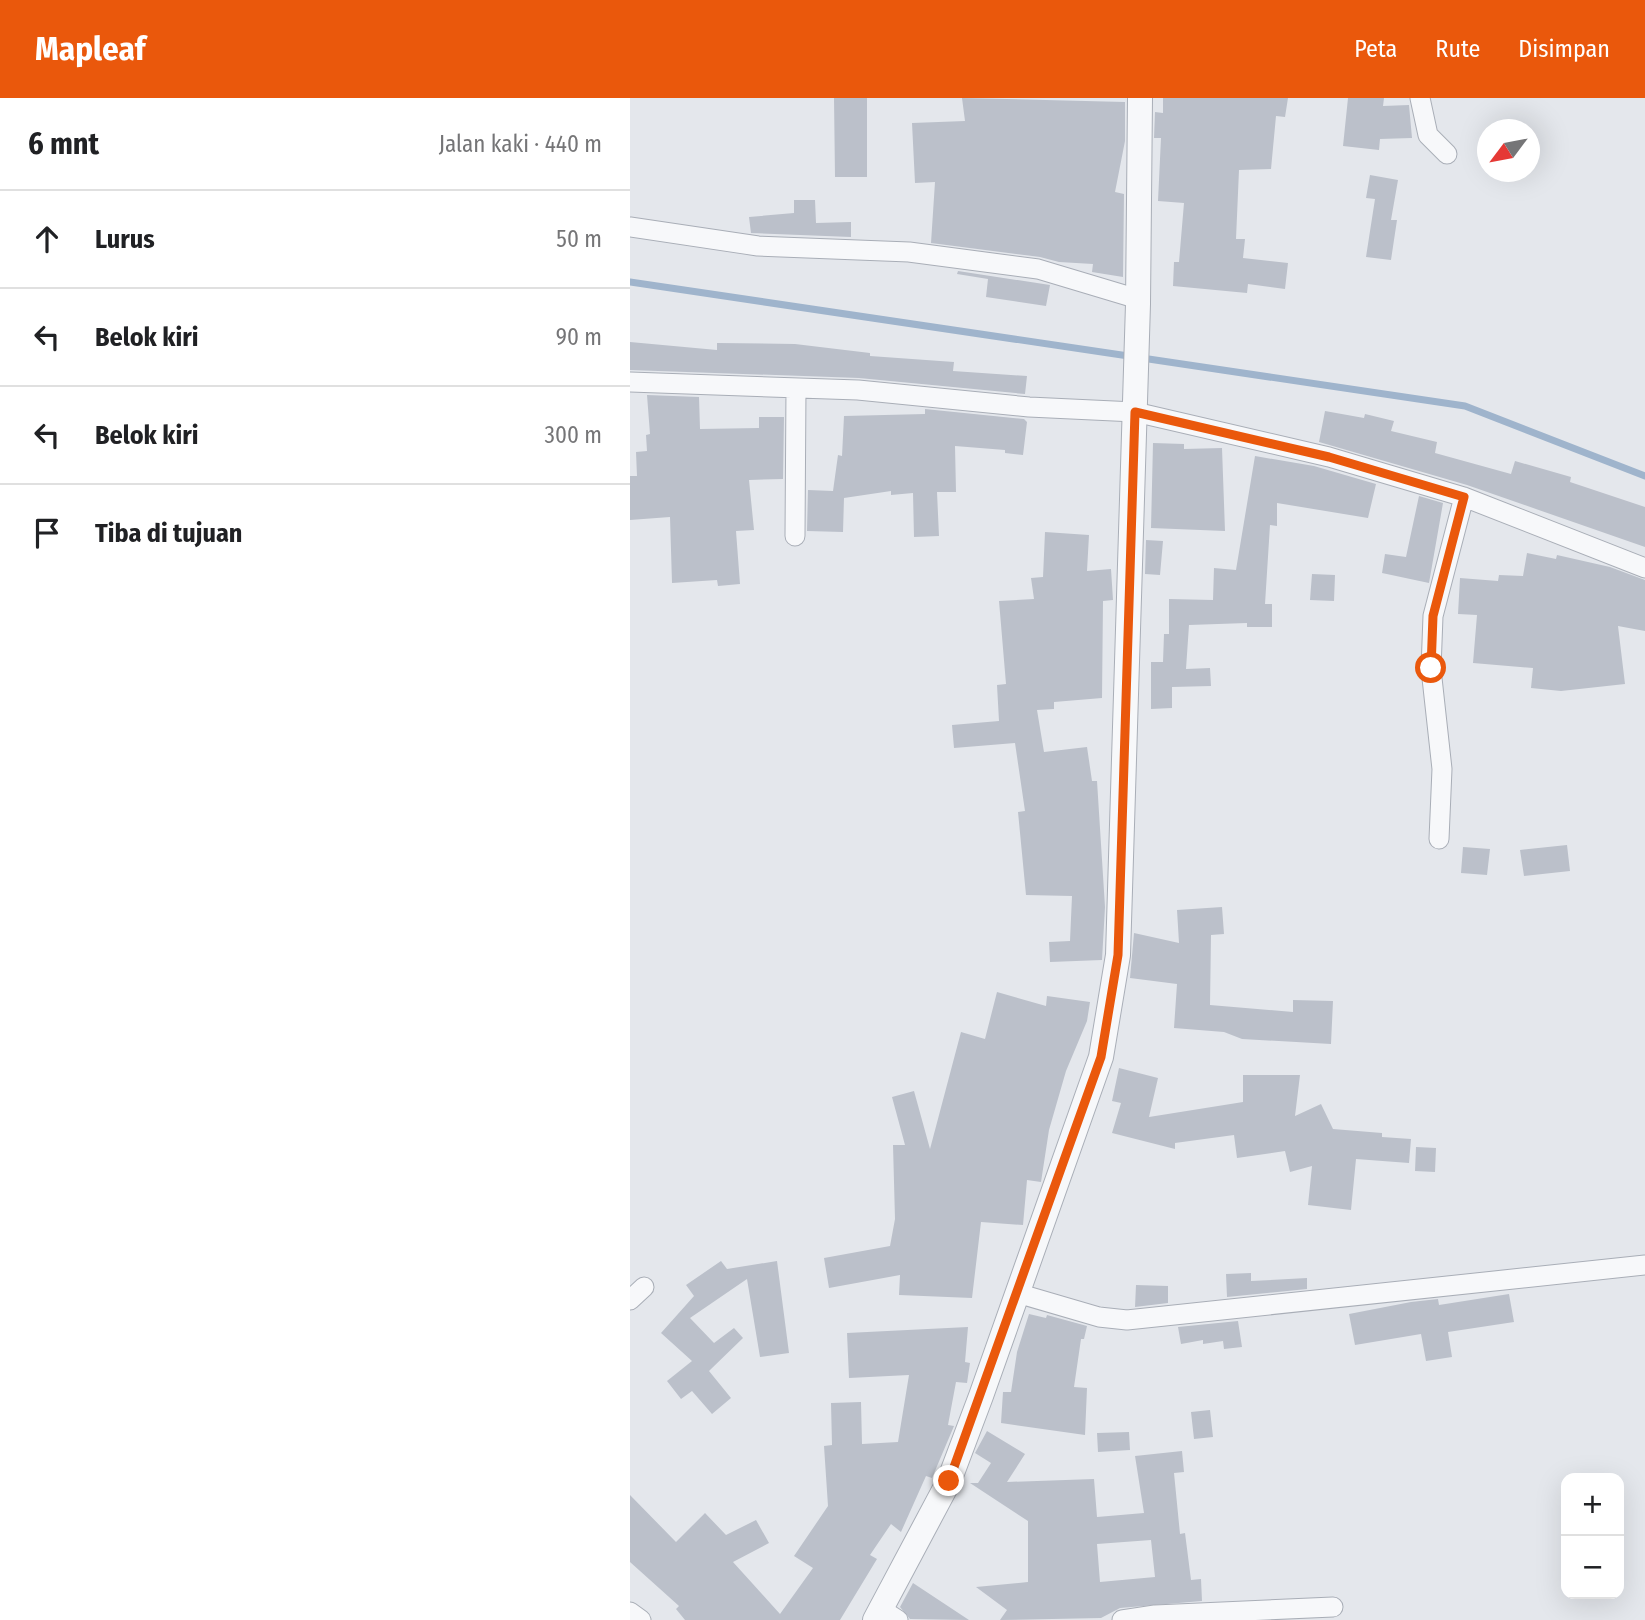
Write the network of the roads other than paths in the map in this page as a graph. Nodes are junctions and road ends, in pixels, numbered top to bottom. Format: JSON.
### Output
{"nodes":[{"id":1,"x":1140,"y":98,"type":"edge"},
{"id":2,"x":1420,"y":98,"type":"edge"},
{"id":3,"x":1447,"y":154,"type":"dead end"},
{"id":4,"x":634,"y":227,"type":"edge"},
{"id":5,"x":1138,"y":302,"type":"junction"},
{"id":6,"x":630,"y":382,"type":"edge"},
{"id":7,"x":796,"y":388,"type":"junction"},
{"id":8,"x":1135,"y":400,"type":"junction"},
{"id":9,"x":1464,"y":497,"type":"junction"},
{"id":10,"x":795,"y":536,"type":"dead end"},
{"id":11,"x":1645,"y":568,"type":"edge"},
{"id":12,"x":1439,"y":839,"type":"dead end"},
{"id":13,"x":1645,"y":1265,"type":"edge"},
{"id":14,"x":1017,"y":1293,"type":"junction"},
{"id":15,"x":1333,"y":1607,"type":"dead end"},
{"id":16,"x":630,"y":1612,"type":"edge"},
{"id":17,"x":885,"y":1616,"type":"edge"},
{"id":18,"x":641,"y":1620,"type":"edge"},
{"id":19,"x":1122,"y":1620,"type":"edge"}],
"edges":[{"from":1,"to":5,"type":"street"},
{"from":2,"to":3,"type":"street"},
{"from":4,"to":5,"type":"street"},
{"from":5,"to":8,"type":"street"},
{"from":6,"to":7,"type":"street"},
{"from":7,"to":8,"type":"street"},
{"from":7,"to":10,"type":"street"},
{"from":8,"to":9,"type":"street"},
{"from":8,"to":14,"type":"street"},
{"from":9,"to":11,"type":"street"},
{"from":9,"to":12,"type":"street"},
{"from":13,"to":14,"type":"street"},
{"from":14,"to":17,"type":"street"},
{"from":15,"to":19,"type":"street"},
{"from":16,"to":18,"type":"street"}]}
